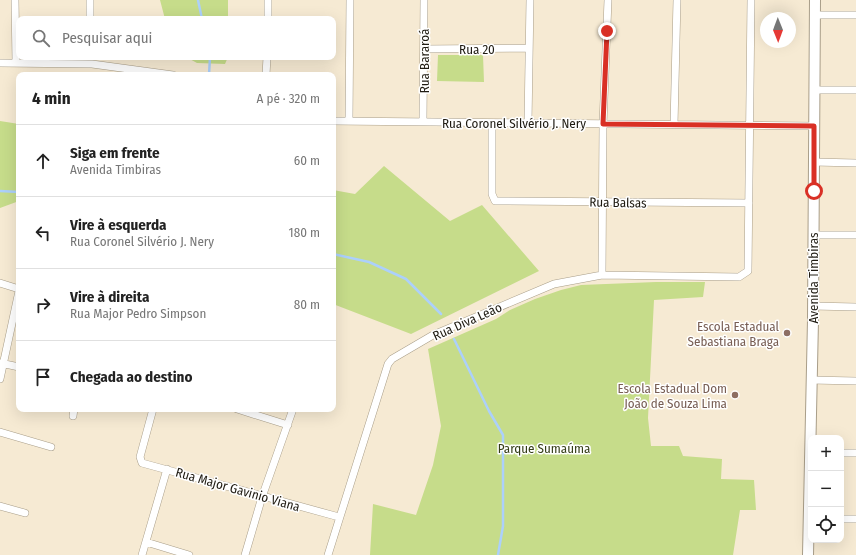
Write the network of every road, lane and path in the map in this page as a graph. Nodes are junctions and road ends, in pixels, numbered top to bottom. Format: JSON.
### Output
{"nodes":[{"id":1,"x":15,"y":0,"type":"edge"},
{"id":2,"x":90,"y":0,"type":"edge"},
{"id":3,"x":268,"y":0,"type":"edge"},
{"id":4,"x":350,"y":0,"type":"edge"},
{"id":5,"x":424,"y":0,"type":"edge"},
{"id":6,"x":530,"y":0,"type":"edge"},
{"id":7,"x":608,"y":0,"type":"edge"},
{"id":8,"x":677,"y":0,"type":"edge"},
{"id":9,"x":750,"y":0,"type":"edge"},
{"id":10,"x":815,"y":0,"type":"edge"},
{"id":11,"x":815,"y":14,"type":"junction"},
{"id":12,"x":856,"y":15,"type":"edge"},
{"id":13,"x":90,"y":16,"type":"edge"},
{"id":14,"x":268,"y":16,"type":"edge"},
{"id":15,"x":529,"y":48,"type":"junction"},
{"id":16,"x":424,"y":49,"type":"junction"},
{"id":17,"x":92,"y":60,"type":"edge"},
{"id":18,"x":267,"y":60,"type":"edge"},
{"id":19,"x":16,"y":62,"type":"junction"},
{"id":20,"x":0,"y":63,"type":"edge"},
{"id":21,"x":157,"y":72,"type":"edge"},
{"id":22,"x":266,"y":72,"type":"edge"},
{"id":23,"x":814,"y":90,"type":"junction"},
{"id":24,"x":856,"y":90,"type":"edge"},
{"id":25,"x":336,"y":121,"type":"edge"},
{"id":26,"x":349,"y":121,"type":"junction"},
{"id":27,"x":423,"y":122,"type":"junction"},
{"id":28,"x":492,"y":123,"type":"junction"},
{"id":29,"x":528,"y":123,"type":"junction"},
{"id":30,"x":603,"y":124,"type":"junction"},
{"id":31,"x":674,"y":125,"type":"junction"},
{"id":32,"x":748,"y":125,"type":"junction"},
{"id":33,"x":814,"y":126,"type":"junction"},
{"id":34,"x":814,"y":162,"type":"junction"},
{"id":35,"x":856,"y":163,"type":"edge"},
{"id":36,"x":604,"y":202,"type":"junction"},
{"id":37,"x":749,"y":203,"type":"junction"},
{"id":38,"x":813,"y":234,"type":"junction"},
{"id":39,"x":856,"y":235,"type":"edge"},
{"id":40,"x":602,"y":275,"type":"junction"},
{"id":41,"x":0,"y":283,"type":"edge"},
{"id":42,"x":16,"y":289,"type":"edge"},
{"id":43,"x":16,"y":303,"type":"edge"},
{"id":44,"x":813,"y":306,"type":"junction"},
{"id":45,"x":856,"y":306,"type":"edge"},
{"id":46,"x":2,"y":364,"type":"edge"},
{"id":47,"x":16,"y":366,"type":"edge"},
{"id":48,"x":0,"y":379,"type":"edge"},
{"id":49,"x":812,"y":380,"type":"junction"},
{"id":50,"x":856,"y":381,"type":"edge"},
{"id":51,"x":152,"y":412,"type":"edge"},
{"id":52,"x":247,"y":412,"type":"edge"},
{"id":53,"x":292,"y":412,"type":"edge"},
{"id":54,"x":288,"y":425,"type":"junction"},
{"id":55,"x":0,"y":432,"type":"edge"},
{"id":56,"x":811,"y":435,"type":"edge"},
{"id":57,"x":50,"y":447,"type":"dead end"},
{"id":58,"x":844,"y":453,"type":"edge"},
{"id":59,"x":856,"y":453,"type":"edge"},
{"id":60,"x":167,"y":469,"type":"junction"},
{"id":61,"x":811,"y":471,"type":"edge"},
{"id":62,"x":262,"y":497,"type":"junction"},
{"id":63,"x":0,"y":506,"type":"edge"},
{"id":64,"x":810,"y":507,"type":"edge"},
{"id":65,"x":25,"y":513,"type":"dead end"},
{"id":66,"x":339,"y":517,"type":"junction"},
{"id":67,"x":844,"y":519,"type":"edge"},
{"id":68,"x":856,"y":519,"type":"edge"},
{"id":69,"x":146,"y":542,"type":"junction"},
{"id":70,"x":809,"y":543,"type":"edge"},
{"id":71,"x":142,"y":555,"type":"edge"},
{"id":72,"x":189,"y":555,"type":"edge"},
{"id":73,"x":245,"y":555,"type":"edge"},
{"id":74,"x":328,"y":555,"type":"edge"},
{"id":75,"x":808,"y":555,"type":"edge"}],
"edges":[{"from":1,"to":19,"type":"street"},
{"from":2,"to":13,"type":"street"},
{"from":3,"to":14,"type":"street"},
{"from":4,"to":26,"type":"street"},
{"from":5,"to":16,"type":"street","name":"Rua Bararoá"},
{"from":6,"to":15,"type":"street"},
{"from":7,"to":30,"type":"street"},
{"from":8,"to":31,"type":"street"},
{"from":9,"to":32,"type":"street"},
{"from":10,"to":11,"type":"street","name":"Avenida Timbiras"},
{"from":11,"to":12,"type":"street"},
{"from":11,"to":23,"type":"street","name":"Avenida Timbiras"},
{"from":15,"to":16,"type":"street","name":"Rua 20"},
{"from":15,"to":29,"type":"street"},
{"from":16,"to":27,"type":"street","name":"Rua Bararoá"},
{"from":17,"to":19,"type":"street"},
{"from":17,"to":21,"type":"street"},
{"from":18,"to":22,"type":"street"},
{"from":19,"to":20,"type":"street"},
{"from":23,"to":24,"type":"street"},
{"from":23,"to":33,"type":"street","name":"Avenida Timbiras"},
{"from":25,"to":26,"type":"street","name":"Rua Coronel Silvério J. Nery"},
{"from":26,"to":27,"type":"street","name":"Rua Coronel Silvério J. Nery"},
{"from":27,"to":28,"type":"street","name":"Rua Coronel Silvério J. Nery"},
{"from":28,"to":29,"type":"street","name":"Rua Coronel Silvério J. Nery"},
{"from":28,"to":36,"type":"street","name":"Rua Balsas"},
{"from":29,"to":30,"type":"street","name":"Rua Coronel Silvério J. Nery"},
{"from":30,"to":31,"type":"street","name":"Rua Coronel Silvério J. Nery"},
{"from":30,"to":36,"type":"street"},
{"from":31,"to":32,"type":"street","name":"Rua Coronel Silvério J. Nery"},
{"from":32,"to":33,"type":"street","name":"Rua Coronel Silvério J. Nery"},
{"from":32,"to":37,"type":"street"},
{"from":33,"to":34,"type":"street","name":"Avenida Timbiras"},
{"from":34,"to":35,"type":"street"},
{"from":34,"to":38,"type":"street","name":"Avenida Timbiras"},
{"from":36,"to":37,"type":"street","name":"Rua Balsas"},
{"from":36,"to":40,"type":"street"},
{"from":37,"to":40,"type":"street","name":"Rua Diva Leão"},
{"from":38,"to":39,"type":"street"},
{"from":38,"to":44,"type":"street","name":"Avenida Timbiras"},
{"from":40,"to":66,"type":"street","name":"Rua Diva Leão"},
{"from":41,"to":42,"type":"street"},
{"from":43,"to":46,"type":"street"},
{"from":44,"to":45,"type":"street"},
{"from":44,"to":49,"type":"street","name":"Avenida Timbiras"},
{"from":46,"to":47,"type":"street"},
{"from":46,"to":48,"type":"street"},
{"from":49,"to":50,"type":"street"},
{"from":49,"to":56,"type":"street","name":"Avenida Timbiras"},
{"from":51,"to":60,"type":"street","name":"Rua Major Gavinio Viana"},
{"from":52,"to":54,"type":"street"},
{"from":53,"to":54,"type":"street"},
{"from":54,"to":62,"type":"street"},
{"from":55,"to":57,"type":"street"},
{"from":58,"to":59,"type":"street"},
{"from":60,"to":62,"type":"street","name":"Rua Major Gavinio Viana"},
{"from":60,"to":69,"type":"street"},
{"from":61,"to":64,"type":"street","name":"Avenida Timbiras"},
{"from":62,"to":66,"type":"street","name":"Rua Major Gavinio Viana"},
{"from":62,"to":73,"type":"street"},
{"from":63,"to":65,"type":"street"},
{"from":66,"to":74,"type":"street","name":"Rua Diva Leão"},
{"from":67,"to":68,"type":"street"},
{"from":69,"to":71,"type":"street"},
{"from":69,"to":72,"type":"street"},
{"from":70,"to":75,"type":"street","name":"Avenida Timbiras"}]}
